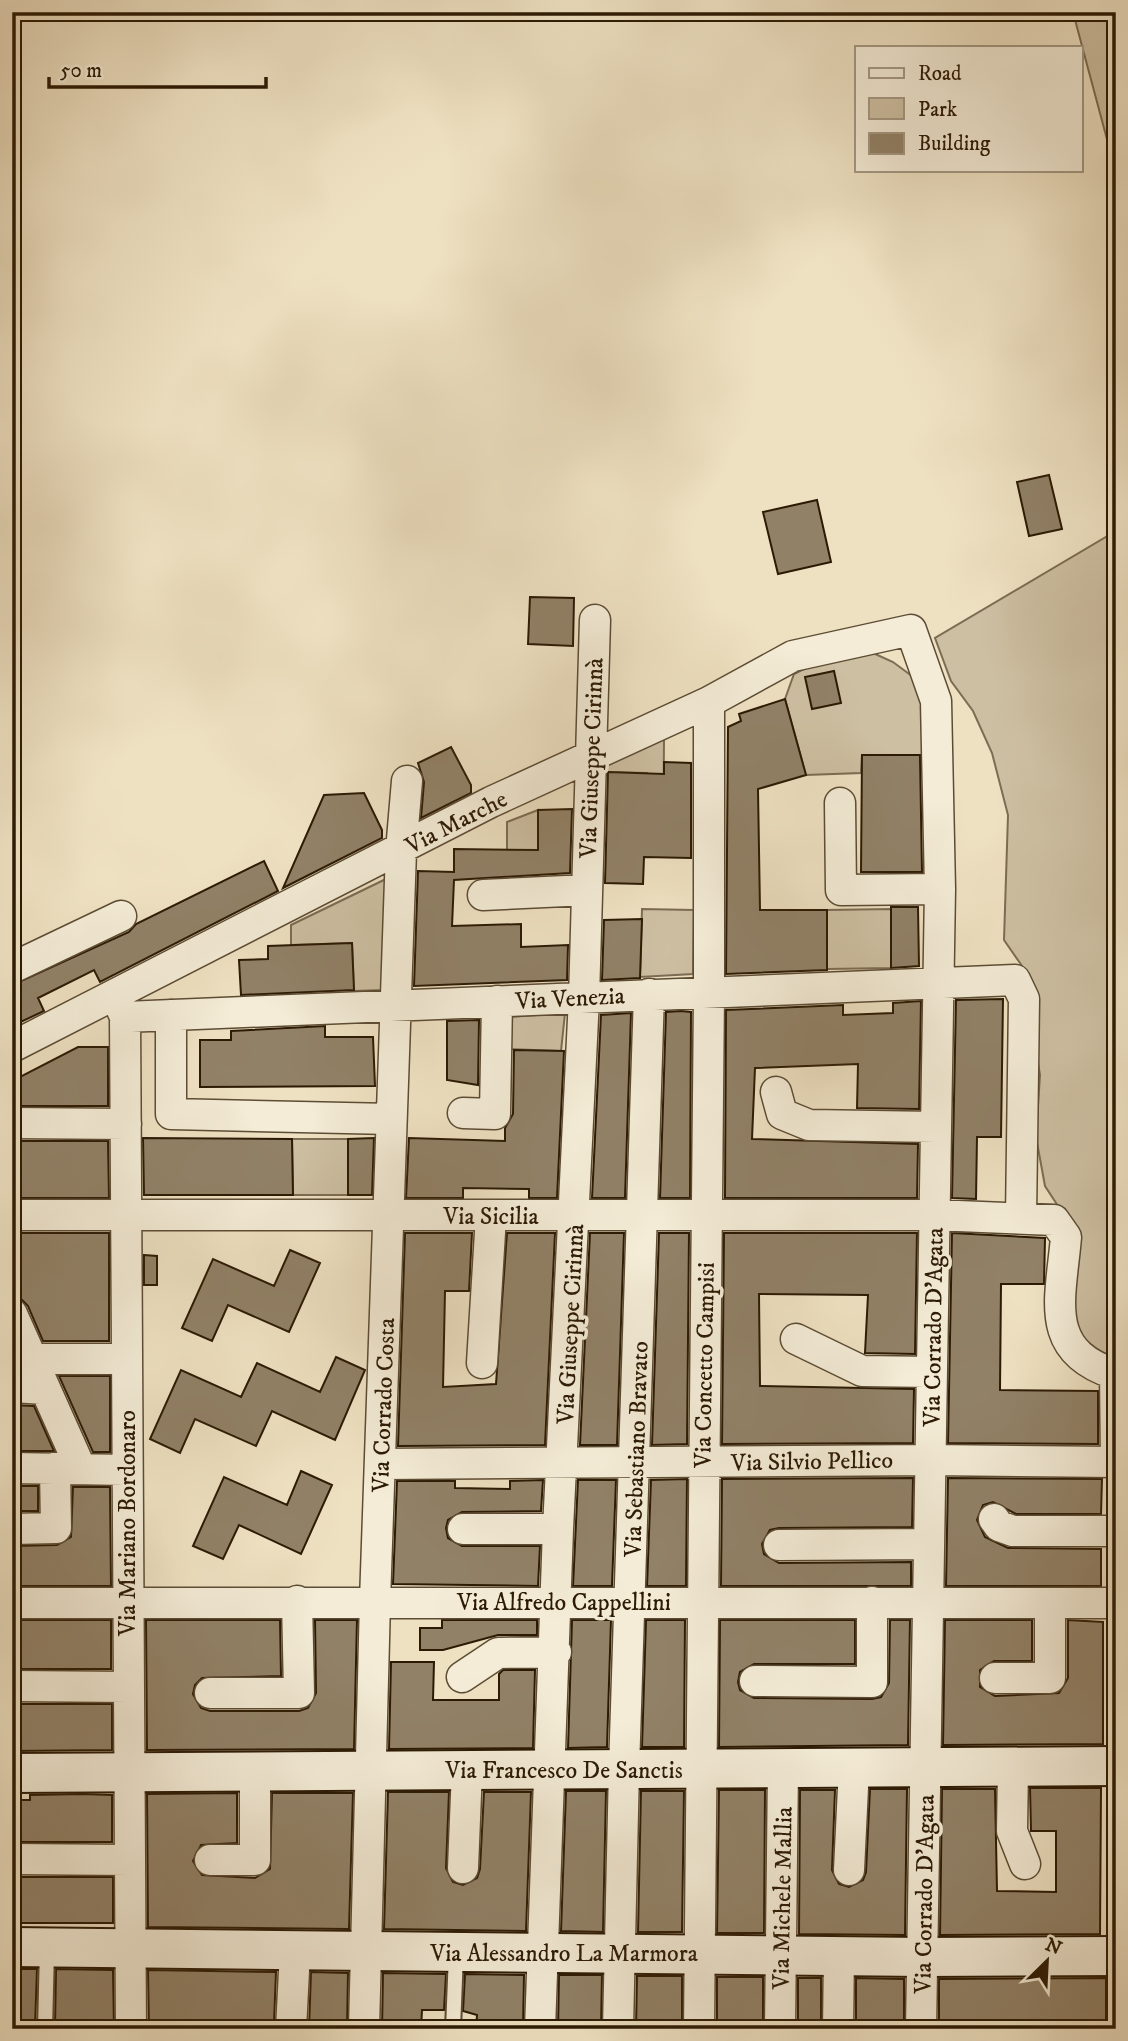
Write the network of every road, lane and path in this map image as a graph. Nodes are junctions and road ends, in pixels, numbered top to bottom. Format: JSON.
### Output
{"nodes":[{"id":1,"x":595,"y":620,"type":"dead end"},
{"id":2,"x":911,"y":630,"type":"joint"},
{"id":3,"x":709,"y":702,"type":"junction"},
{"id":4,"x":590,"y":758,"type":"junction"},
{"id":5,"x":407,"y":781,"type":"dead end"},
{"id":6,"x":840,"y":803,"type":"dead end"},
{"id":7,"x":401,"y":851,"type":"junction"},
{"id":8,"x":587,"y":890,"type":"junction"},
{"id":9,"x":940,"y":890,"type":"junction"},
{"id":10,"x":483,"y":895,"type":"dead end"},
{"id":11,"x":121,"y":916,"type":"dead end"},
{"id":12,"x":12,"y":968,"type":"edge"},
{"id":13,"x":938,"y":984,"type":"junction"},
{"id":14,"x":709,"y":993,"type":"junction"},
{"id":15,"x":649,"y":994,"type":"junction"},
{"id":16,"x":584,"y":998,"type":"junction"},
{"id":17,"x":497,"y":1002,"type":"junction"},
{"id":18,"x":120,"y":1006,"type":"junction"},
{"id":19,"x":396,"y":1006,"type":"junction"},
{"id":20,"x":171,"y":1015,"type":"junction"},
{"id":21,"x":12,"y":1047,"type":"edge"},
{"id":22,"x":776,"y":1092,"type":"dead end"},
{"id":23,"x":463,"y":1113,"type":"dead end"},
{"id":24,"x":391,"y":1119,"type":"junction"},
{"id":25,"x":12,"y":1124,"type":"edge"},
{"id":26,"x":126,"y":1124,"type":"junction"},
{"id":27,"x":936,"y":1127,"type":"junction"},
{"id":28,"x":12,"y":1215,"type":"edge"},
{"id":29,"x":934,"y":1215,"type":"junction"},
{"id":30,"x":388,"y":1216,"type":"junction"},
{"id":31,"x":491,"y":1216,"type":"junction"},
{"id":32,"x":575,"y":1216,"type":"junction"},
{"id":33,"x":643,"y":1216,"type":"junction"},
{"id":34,"x":706,"y":1216,"type":"junction"},
{"id":35,"x":126,"y":1217,"type":"junction"},
{"id":36,"x":1021,"y":1218,"type":"junction"},
{"id":37,"x":12,"y":1314,"type":"edge"},
{"id":38,"x":796,"y":1339,"type":"dead end"},
{"id":39,"x":32,"y":1359,"type":"junction"},
{"id":40,"x":127,"y":1359,"type":"junction"},
{"id":41,"x":482,"y":1363,"type":"dead end"},
{"id":42,"x":932,"y":1372,"type":"junction"},
{"id":43,"x":1115,"y":1374,"type":"edge"},
{"id":44,"x":12,"y":1387,"type":"edge"},
{"id":45,"x":46,"y":1389,"type":"junction"},
{"id":46,"x":931,"y":1460,"type":"junction"},
{"id":47,"x":1116,"y":1462,"type":"edge"},
{"id":48,"x":564,"y":1463,"type":"junction"},
{"id":49,"x":635,"y":1463,"type":"junction"},
{"id":50,"x":702,"y":1463,"type":"junction"},
{"id":51,"x":382,"y":1464,"type":"junction"},
{"id":52,"x":12,"y":1468,"type":"edge"},
{"id":53,"x":68,"y":1468,"type":"junction"},
{"id":54,"x":127,"y":1470,"type":"junction"},
{"id":55,"x":994,"y":1519,"type":"dead end"},
{"id":56,"x":12,"y":1529,"type":"edge"},
{"id":57,"x":463,"y":1529,"type":"dead end"},
{"id":58,"x":558,"y":1529,"type":"junction"},
{"id":59,"x":1116,"y":1531,"type":"edge"},
{"id":60,"x":929,"y":1544,"type":"junction"},
{"id":61,"x":779,"y":1545,"type":"dead end"},
{"id":62,"x":297,"y":1601,"type":"junction"},
{"id":63,"x":375,"y":1601,"type":"junction"},
{"id":64,"x":556,"y":1601,"type":"junction"},
{"id":65,"x":127,"y":1602,"type":"junction"},
{"id":66,"x":631,"y":1602,"type":"junction"},
{"id":67,"x":701,"y":1602,"type":"junction"},
{"id":68,"x":872,"y":1602,"type":"junction"},
{"id":69,"x":12,"y":1603,"type":"edge"},
{"id":70,"x":928,"y":1603,"type":"junction"},
{"id":71,"x":1050,"y":1603,"type":"junction"},
{"id":72,"x":1116,"y":1603,"type":"edge"},
{"id":73,"x":556,"y":1652,"type":"junction"},
{"id":74,"x":462,"y":1676,"type":"dead end"},
{"id":75,"x":995,"y":1678,"type":"dead end"},
{"id":76,"x":755,"y":1681,"type":"dead end"},
{"id":77,"x":12,"y":1686,"type":"edge"},
{"id":78,"x":128,"y":1687,"type":"junction"},
{"id":79,"x":210,"y":1693,"type":"dead end"},
{"id":80,"x":1116,"y":1766,"type":"edge"},
{"id":81,"x":783,"y":1767,"type":"junction"},
{"id":82,"x":853,"y":1767,"type":"junction"},
{"id":83,"x":926,"y":1767,"type":"junction"},
{"id":84,"x":1013,"y":1767,"type":"junction"},
{"id":85,"x":624,"y":1769,"type":"junction"},
{"id":86,"x":699,"y":1769,"type":"junction"},
{"id":87,"x":371,"y":1770,"type":"junction"},
{"id":88,"x":467,"y":1770,"type":"junction"},
{"id":89,"x":552,"y":1770,"type":"junction"},
{"id":90,"x":255,"y":1771,"type":"junction"},
{"id":91,"x":129,"y":1772,"type":"junction"},
{"id":92,"x":12,"y":1773,"type":"edge"},
{"id":93,"x":12,"y":1859,"type":"edge"},
{"id":94,"x":130,"y":1860,"type":"junction"},
{"id":95,"x":211,"y":1860,"type":"dead end"},
{"id":96,"x":1025,"y":1864,"type":"dead end"},
{"id":97,"x":463,"y":1868,"type":"dead end"},
{"id":98,"x":849,"y":1870,"type":"dead end"},
{"id":99,"x":29,"y":1948,"type":"edge"},
{"id":100,"x":131,"y":1950,"type":"junction"},
{"id":101,"x":295,"y":1951,"type":"junction"},
{"id":102,"x":367,"y":1952,"type":"junction"},
{"id":103,"x":456,"y":1953,"type":"junction"},
{"id":104,"x":543,"y":1953,"type":"junction"},
{"id":105,"x":699,"y":1953,"type":"junction"},
{"id":106,"x":622,"y":1954,"type":"junction"},
{"id":107,"x":782,"y":1954,"type":"junction"},
{"id":108,"x":839,"y":1954,"type":"junction"},
{"id":109,"x":1116,"y":1956,"type":"edge"},
{"id":110,"x":922,"y":1957,"type":"junction"},
{"id":111,"x":45,"y":2029,"type":"edge"},
{"id":112,"x":131,"y":2029,"type":"edge"},
{"id":113,"x":290,"y":2029,"type":"edge"},
{"id":114,"x":364,"y":2029,"type":"edge"},
{"id":115,"x":453,"y":2029,"type":"edge"},
{"id":116,"x":540,"y":2029,"type":"edge"},
{"id":117,"x":618,"y":2029,"type":"edge"},
{"id":118,"x":699,"y":2029,"type":"edge"},
{"id":119,"x":780,"y":2029,"type":"edge"},
{"id":120,"x":838,"y":2029,"type":"edge"},
{"id":121,"x":921,"y":2029,"type":"edge"}],
"edges":[{"from":1,"to":4,"type":"street","name":"Via Giuseppe Cirinnà"},
{"from":2,"to":3,"type":"street","name":"Via Marche"},
{"from":2,"to":9,"type":"street","name":"Via Corrado D'Agata"},
{"from":3,"to":4,"type":"street","name":"Via Marche"},
{"from":3,"to":14,"type":"street","name":"Via Concetto Campisi"},
{"from":4,"to":7,"type":"street","name":"Via Marche"},
{"from":4,"to":8,"type":"street","name":"Via Giuseppe Cirinnà"},
{"from":5,"to":7,"type":"street","name":"Via Corrado Costa"},
{"from":6,"to":9,"type":"street"},
{"from":7,"to":18,"type":"street","name":"Via Marche"},
{"from":7,"to":19,"type":"street","name":"Via Corrado Costa"},
{"from":8,"to":10,"type":"street"},
{"from":8,"to":16,"type":"street","name":"Via Giuseppe Cirinnà"},
{"from":9,"to":13,"type":"street","name":"Via Corrado D'Agata"},
{"from":11,"to":12,"type":"street"},
{"from":13,"to":14,"type":"street","name":"Via Venezia"},
{"from":13,"to":27,"type":"street","name":"Via Corrado D'Agata"},
{"from":13,"to":36,"type":"street","name":"Via Venezia"},
{"from":14,"to":15,"type":"street","name":"Via Venezia"},
{"from":14,"to":34,"type":"street","name":"Via Concetto Campisi"},
{"from":15,"to":16,"type":"street","name":"Via Venezia"},
{"from":15,"to":33,"type":"street","name":"Via Sebastiano Bravato"},
{"from":16,"to":17,"type":"street","name":"Via Venezia"},
{"from":16,"to":32,"type":"street","name":"Via Giuseppe Cirinnà"},
{"from":17,"to":19,"type":"street","name":"Via Venezia"},
{"from":17,"to":23,"type":"street"},
{"from":18,"to":20,"type":"street","name":"Via Venezia"},
{"from":18,"to":21,"type":"street","name":"Via Marche"},
{"from":18,"to":26,"type":"street","name":"Via Mariano Bordonaro"},
{"from":19,"to":20,"type":"street","name":"Via Venezia"},
{"from":19,"to":24,"type":"street","name":"Via Corrado Costa"},
{"from":20,"to":24,"type":"street"},
{"from":22,"to":27,"type":"street"},
{"from":24,"to":30,"type":"street","name":"Via Corrado Costa"},
{"from":25,"to":26,"type":"street"},
{"from":26,"to":35,"type":"street","name":"Via Mariano Bordonaro"},
{"from":27,"to":29,"type":"street","name":"Via Corrado D'Agata"},
{"from":28,"to":35,"type":"street","name":"Via Sicilia"},
{"from":29,"to":34,"type":"street","name":"Via Sicilia"},
{"from":29,"to":36,"type":"street","name":"Via Sicilia"},
{"from":29,"to":42,"type":"street","name":"Via Corrado D'Agata"},
{"from":30,"to":31,"type":"street","name":"Via Sicilia"},
{"from":30,"to":35,"type":"street","name":"Via Sicilia"},
{"from":30,"to":51,"type":"street","name":"Via Corrado Costa"},
{"from":31,"to":32,"type":"street","name":"Via Sicilia"},
{"from":31,"to":41,"type":"street"},
{"from":32,"to":33,"type":"street","name":"Via Sicilia"},
{"from":32,"to":48,"type":"street","name":"Via Giuseppe Cirinnà"},
{"from":33,"to":34,"type":"street","name":"Via Sicilia"},
{"from":33,"to":49,"type":"street","name":"Via Sebastiano Bravato"},
{"from":34,"to":50,"type":"street","name":"Via Concetto Campisi"},
{"from":35,"to":40,"type":"street","name":"Via Mariano Bordonaro"},
{"from":36,"to":43,"type":"street","name":"Via Sicilia"},
{"from":37,"to":39,"type":"street"},
{"from":38,"to":42,"type":"street"},
{"from":39,"to":40,"type":"street"},
{"from":39,"to":45,"type":"street"},
{"from":40,"to":54,"type":"street","name":"Via Mariano Bordonaro"},
{"from":42,"to":46,"type":"street","name":"Via Corrado D'Agata"},
{"from":43,"to":47,"type":"street"},
{"from":44,"to":45,"type":"street"},
{"from":45,"to":53,"type":"street"},
{"from":46,"to":47,"type":"street","name":"Via Silvio Pellico"},
{"from":46,"to":50,"type":"street","name":"Via Silvio Pellico"},
{"from":46,"to":60,"type":"street","name":"Via Corrado D'Agata"},
{"from":48,"to":49,"type":"street","name":"Via Silvio Pellico"},
{"from":48,"to":51,"type":"street","name":"Via Silvio Pellico"},
{"from":48,"to":58,"type":"street","name":"Via Giuseppe Cirinnà"},
{"from":49,"to":50,"type":"street","name":"Via Silvio Pellico"},
{"from":49,"to":66,"type":"street","name":"Via Sebastiano Bravato"},
{"from":50,"to":67,"type":"street","name":"Via Concetto Campisi"},
{"from":51,"to":63,"type":"street","name":"Via Corrado Costa"},
{"from":52,"to":53,"type":"street"},
{"from":53,"to":54,"type":"street"},
{"from":53,"to":56,"type":"street"},
{"from":54,"to":65,"type":"street","name":"Via Mariano Bordonaro"},
{"from":55,"to":59,"type":"street"},
{"from":57,"to":58,"type":"street"},
{"from":58,"to":64,"type":"street","name":"Via Giuseppe Cirinnà"},
{"from":60,"to":61,"type":"street"},
{"from":60,"to":70,"type":"street","name":"Via Corrado D'Agata"},
{"from":62,"to":63,"type":"street","name":"Via Alfredo Cappellini"},
{"from":62,"to":65,"type":"street","name":"Via Alfredo Cappellini"},
{"from":62,"to":79,"type":"street"},
{"from":63,"to":64,"type":"street","name":"Via Alfredo Cappellini"},
{"from":63,"to":87,"type":"street","name":"Via Corrado Costa"},
{"from":64,"to":66,"type":"street","name":"Via Alfredo Cappellini"},
{"from":64,"to":73,"type":"street","name":"Via Giuseppe Cirinnà"},
{"from":65,"to":69,"type":"street","name":"Via Alfredo Cappellini"},
{"from":65,"to":78,"type":"street","name":"Via Mariano Bordonaro"},
{"from":66,"to":67,"type":"street","name":"Via Alfredo Cappellini"},
{"from":66,"to":85,"type":"street","name":"Via Sebastiano Bravato"},
{"from":67,"to":68,"type":"street","name":"Via Alfredo Cappellini"},
{"from":67,"to":86,"type":"street","name":"Via Concetto Campisi"},
{"from":68,"to":70,"type":"street","name":"Via Alfredo Cappellini"},
{"from":68,"to":76,"type":"street"},
{"from":70,"to":71,"type":"street","name":"Via Alfredo Cappellini"},
{"from":70,"to":83,"type":"street","name":"Via Corrado D'Agata"},
{"from":71,"to":72,"type":"street","name":"Via Alfredo Cappellini"},
{"from":71,"to":75,"type":"street"},
{"from":73,"to":74,"type":"street"},
{"from":73,"to":89,"type":"street","name":"Via Giuseppe Cirinnà"},
{"from":77,"to":78,"type":"street"},
{"from":78,"to":91,"type":"street","name":"Via Mariano Bordonaro"},
{"from":80,"to":84,"type":"street","name":"Via Francesco De Sanctis"},
{"from":81,"to":82,"type":"street","name":"Via Francesco De Sanctis"},
{"from":81,"to":86,"type":"street","name":"Via Francesco De Sanctis"},
{"from":81,"to":107,"type":"street","name":"Via Michele Mallia"},
{"from":82,"to":83,"type":"street","name":"Via Francesco De Sanctis"},
{"from":82,"to":98,"type":"street"},
{"from":83,"to":84,"type":"street","name":"Via Francesco De Sanctis"},
{"from":83,"to":110,"type":"street","name":"Via Corrado D'Agata"},
{"from":84,"to":96,"type":"street"},
{"from":85,"to":86,"type":"street","name":"Via Francesco De Sanctis"},
{"from":85,"to":89,"type":"street","name":"Via Francesco De Sanctis"},
{"from":85,"to":106,"type":"street","name":"Via Sebastiano Bravato"},
{"from":86,"to":105,"type":"street","name":"Via Concetto Campisi"},
{"from":87,"to":88,"type":"street","name":"Via Francesco De Sanctis"},
{"from":87,"to":90,"type":"street","name":"Via Francesco De Sanctis"},
{"from":87,"to":102,"type":"street","name":"Via Corrado Costa"},
{"from":88,"to":89,"type":"street","name":"Via Francesco De Sanctis"},
{"from":88,"to":97,"type":"street"},
{"from":89,"to":104,"type":"street","name":"Via Giuseppe Cirinnà"},
{"from":90,"to":91,"type":"street","name":"Via Francesco De Sanctis"},
{"from":90,"to":95,"type":"street"},
{"from":91,"to":92,"type":"street","name":"Via Francesco De Sanctis"},
{"from":91,"to":94,"type":"street","name":"Via Mariano Bordonaro"},
{"from":93,"to":94,"type":"street"},
{"from":94,"to":100,"type":"street","name":"Via Mariano Bordonaro"},
{"from":99,"to":100,"type":"street","name":"Via Alessandro La Marmora"},
{"from":99,"to":111,"type":"lane"},
{"from":100,"to":101,"type":"street","name":"Via Alessandro La Marmora"},
{"from":100,"to":112,"type":"street","name":"Via Mariano Bordonaro"},
{"from":101,"to":102,"type":"street","name":"Via Alessandro La Marmora"},
{"from":101,"to":113,"type":"street"},
{"from":102,"to":103,"type":"street","name":"Via Alessandro La Marmora"},
{"from":102,"to":114,"type":"street","name":"Via Corrado Costa"},
{"from":103,"to":104,"type":"street","name":"Via Alessandro La Marmora"},
{"from":103,"to":115,"type":"lane"},
{"from":104,"to":106,"type":"street","name":"Via Alessandro La Marmora"},
{"from":104,"to":116,"type":"street","name":"Via Giuseppe Cirinnà"},
{"from":105,"to":106,"type":"street","name":"Via Alessandro La Marmora"},
{"from":105,"to":107,"type":"street","name":"Via Alessandro La Marmora"},
{"from":105,"to":118,"type":"street","name":"Via Concetto Campisi"},
{"from":106,"to":117,"type":"street","name":"Via Sebastiano Bravato"},
{"from":107,"to":108,"type":"street","name":"Via Alessandro La Marmora"},
{"from":107,"to":119,"type":"street","name":"Via Michele Mallia"},
{"from":108,"to":110,"type":"street","name":"Via Alessandro La Marmora"},
{"from":108,"to":120,"type":"street"},
{"from":109,"to":110,"type":"street","name":"Via Alessandro La Marmora"},
{"from":110,"to":121,"type":"street","name":"Via Corrado D'Agata"}]}
